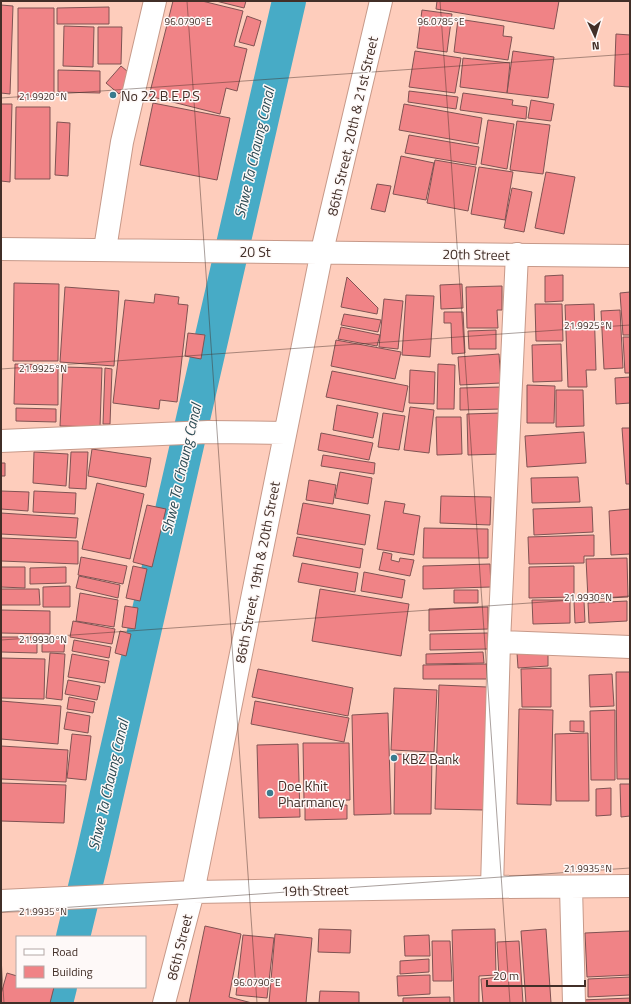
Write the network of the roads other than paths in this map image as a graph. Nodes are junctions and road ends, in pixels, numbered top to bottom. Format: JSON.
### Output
{"nodes":[{"id":1,"x":155,"y":1,"type":"edge"},
{"id":2,"x":381,"y":1,"type":"edge"},
{"id":3,"x":1,"y":249,"type":"edge"},
{"id":4,"x":105,"y":249,"type":"junction"},
{"id":5,"x":322,"y":252,"type":"junction"},
{"id":6,"x":517,"y":254,"type":"junction"},
{"id":7,"x":630,"y":256,"type":"edge"},
{"id":8,"x":285,"y":433,"type":"junction"},
{"id":9,"x":1,"y":441,"type":"edge"},
{"id":10,"x":499,"y":642,"type":"junction"},
{"id":11,"x":630,"y":647,"type":"edge"},
{"id":12,"x":630,"y":886,"type":"edge"},
{"id":13,"x":492,"y":887,"type":"junction"},
{"id":14,"x":571,"y":887,"type":"junction"},
{"id":15,"x":193,"y":892,"type":"junction"},
{"id":16,"x":1,"y":901,"type":"edge"},
{"id":17,"x":164,"y":1003,"type":"edge"},
{"id":18,"x":574,"y":1003,"type":"edge"}],
"edges":[{"from":1,"to":4,"type":"street"},
{"from":2,"to":5,"type":"street","name":"86th Street, 20th & 21st Street"},
{"from":3,"to":4,"type":"street","name":"20 St"},
{"from":4,"to":5,"type":"street","name":"20 St"},
{"from":5,"to":6,"type":"street","name":"20th Street"},
{"from":5,"to":8,"type":"street","name":"86th Street, 19th & 20th Street"},
{"from":6,"to":7,"type":"street","name":"20th Street"},
{"from":6,"to":10,"type":"street"},
{"from":8,"to":9,"type":"street"},
{"from":8,"to":15,"type":"street","name":"86th Street, 19th & 20th Street"},
{"from":10,"to":11,"type":"street"},
{"from":10,"to":13,"type":"street"},
{"from":12,"to":14,"type":"street","name":"19th Street"},
{"from":13,"to":14,"type":"street","name":"19th Street"},
{"from":13,"to":15,"type":"street","name":"19th Street"},
{"from":14,"to":18,"type":"street"},
{"from":15,"to":16,"type":"street","name":"19th Street"},
{"from":15,"to":17,"type":"street","name":"86th Street"}]}
